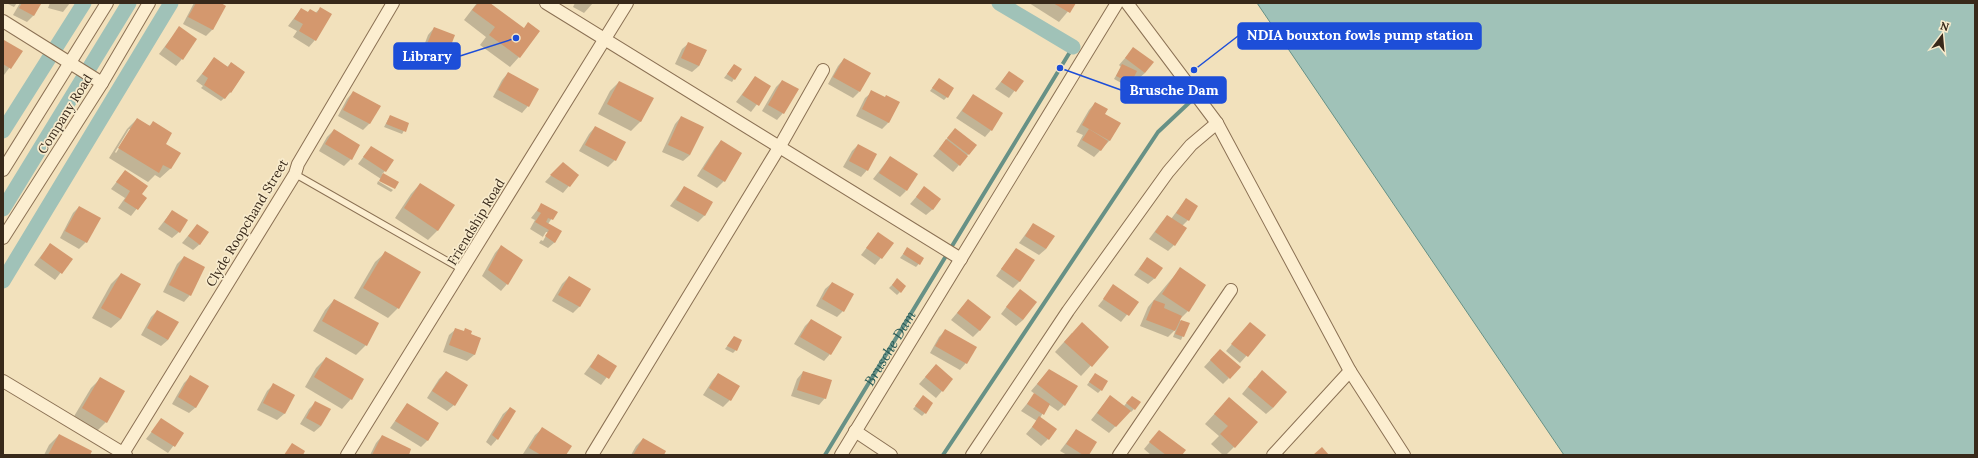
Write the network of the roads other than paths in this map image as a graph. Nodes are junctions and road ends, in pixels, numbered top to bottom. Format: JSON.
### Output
{"nodes":[{"id":1,"x":107,"y":3,"type":"edge"},
{"id":2,"x":149,"y":3,"type":"edge"},
{"id":3,"x":393,"y":3,"type":"edge"},
{"id":4,"x":546,"y":3,"type":"edge"},
{"id":5,"x":627,"y":3,"type":"edge"},
{"id":6,"x":1117,"y":3,"type":"edge"},
{"id":7,"x":1127,"y":3,"type":"edge"},
{"id":8,"x":3,"y":21,"type":"edge"},
{"id":9,"x":604,"y":39,"type":"junction"},
{"id":10,"x":72,"y":65,"type":"junction"},
{"id":11,"x":823,"y":70,"type":"dead end"},
{"id":12,"x":102,"y":83,"type":"junction"},
{"id":13,"x":1217,"y":123,"type":"junction"},
{"id":14,"x":780,"y":146,"type":"junction"},
{"id":15,"x":3,"y":170,"type":"edge"},
{"id":16,"x":295,"y":174,"type":"junction"},
{"id":17,"x":3,"y":238,"type":"edge"},
{"id":18,"x":958,"y":257,"type":"junction"},
{"id":19,"x":463,"y":270,"type":"junction"},
{"id":20,"x":1231,"y":290,"type":"dead end"},
{"id":21,"x":1350,"y":370,"type":"junction"},
{"id":22,"x":3,"y":381,"type":"edge"},
{"id":23,"x":855,"y":431,"type":"junction"},
{"id":24,"x":124,"y":454,"type":"edge"},
{"id":25,"x":347,"y":455,"type":"edge"},
{"id":26,"x":592,"y":455,"type":"edge"},
{"id":27,"x":841,"y":455,"type":"edge"},
{"id":28,"x":891,"y":455,"type":"edge"},
{"id":29,"x":972,"y":455,"type":"edge"},
{"id":30,"x":1119,"y":455,"type":"edge"},
{"id":31,"x":1273,"y":455,"type":"edge"},
{"id":32,"x":1404,"y":455,"type":"edge"}],
"edges":[{"from":1,"to":10,"type":"street","name":"Company Road"},
{"from":2,"to":12,"type":"street","name":"Company Road"},
{"from":3,"to":16,"type":"street","name":"Clyde Roopchand Street"},
{"from":4,"to":9,"type":"street"},
{"from":5,"to":9,"type":"street","name":"Friendship Road"},
{"from":6,"to":18,"type":"street"},
{"from":7,"to":13,"type":"street"},
{"from":8,"to":10,"type":"street"},
{"from":9,"to":14,"type":"street"},
{"from":9,"to":19,"type":"street","name":"Friendship Road"},
{"from":10,"to":12,"type":"street"},
{"from":10,"to":15,"type":"street","name":"Company Road"},
{"from":11,"to":14,"type":"street"},
{"from":12,"to":17,"type":"street","name":"Company Road"},
{"from":13,"to":21,"type":"street"},
{"from":13,"to":29,"type":"street"},
{"from":14,"to":18,"type":"street"},
{"from":14,"to":26,"type":"street"},
{"from":16,"to":19,"type":"lane"},
{"from":16,"to":24,"type":"street","name":"Clyde Roopchand Street"},
{"from":18,"to":23,"type":"street"},
{"from":19,"to":25,"type":"street","name":"Friendship Road"},
{"from":20,"to":30,"type":"street"},
{"from":21,"to":31,"type":"street"},
{"from":21,"to":32,"type":"street"},
{"from":22,"to":24,"type":"street"},
{"from":23,"to":27,"type":"street"},
{"from":23,"to":28,"type":"street"}]}
